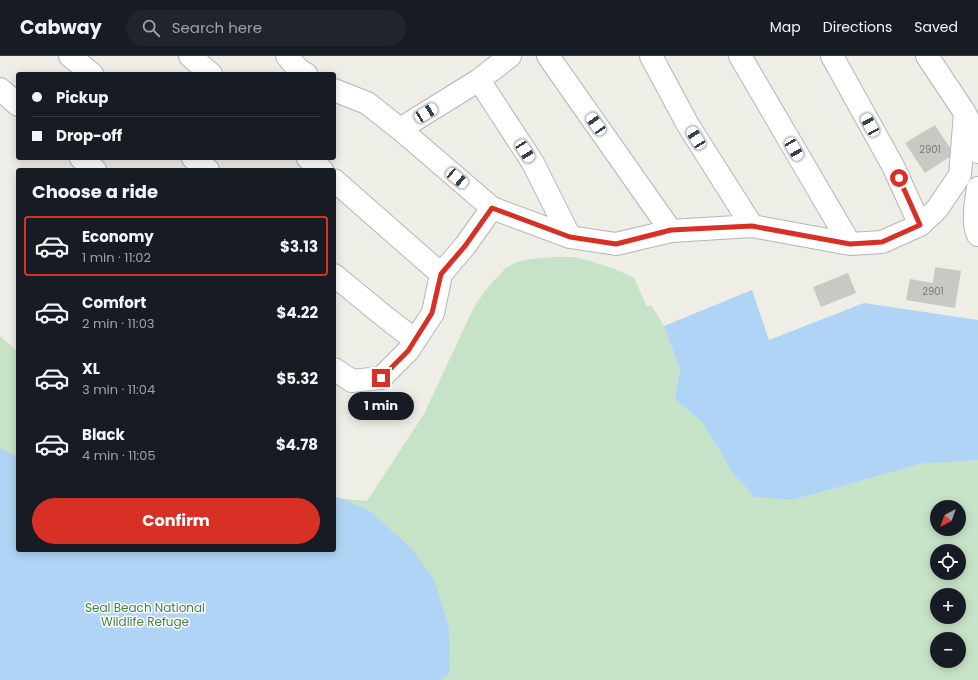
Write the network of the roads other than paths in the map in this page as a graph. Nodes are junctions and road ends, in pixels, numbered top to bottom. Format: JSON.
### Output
{"nodes":[{"id":1,"x":70,"y":56,"type":"edge"},
{"id":2,"x":190,"y":56,"type":"edge"},
{"id":3,"x":287,"y":56,"type":"edge"},
{"id":4,"x":510,"y":56,"type":"edge"},
{"id":5,"x":548,"y":56,"type":"edge"},
{"id":6,"x":651,"y":56,"type":"edge"},
{"id":7,"x":740,"y":56,"type":"edge"},
{"id":8,"x":832,"y":56,"type":"edge"},
{"id":9,"x":927,"y":56,"type":"edge"},
{"id":10,"x":90,"y":72,"type":"edge"},
{"id":11,"x":209,"y":72,"type":"edge"},
{"id":12,"x":303,"y":72,"type":"edge"},
{"id":13,"x":479,"y":80,"type":"junction"},
{"id":14,"x":0,"y":89,"type":"edge"},
{"id":15,"x":336,"y":91,"type":"edge"},
{"id":16,"x":16,"y":103,"type":"edge"},
{"id":17,"x":965,"y":113,"type":"junction"},
{"id":18,"x":400,"y":129,"type":"junction"},
{"id":19,"x":978,"y":152,"type":"edge"},
{"id":20,"x":83,"y":160,"type":"edge"},
{"id":21,"x":196,"y":160,"type":"edge"},
{"id":22,"x":310,"y":160,"type":"edge"},
{"id":23,"x":93,"y":168,"type":"edge"},
{"id":24,"x":206,"y":168,"type":"edge"},
{"id":25,"x":320,"y":168,"type":"edge"},
{"id":26,"x":336,"y":182,"type":"edge"},
{"id":27,"x":978,"y":188,"type":"edge"},
{"id":28,"x":492,"y":208,"type":"junction"},
{"id":29,"x":920,"y":225,"type":"junction"},
{"id":30,"x":752,"y":226,"type":"junction"},
{"id":31,"x":671,"y":230,"type":"junction"},
{"id":32,"x":978,"y":235,"type":"edge"},
{"id":33,"x":570,"y":237,"type":"junction"},
{"id":34,"x":850,"y":244,"type":"junction"},
{"id":35,"x":441,"y":274,"type":"junction"},
{"id":36,"x":336,"y":277,"type":"edge"},
{"id":37,"x":415,"y":340,"type":"junction"},
{"id":38,"x":336,"y":369,"type":"edge"}],
"edges":[{"from":1,"to":10,"type":"lane"},
{"from":2,"to":11,"type":"lane"},
{"from":3,"to":12,"type":"lane"},
{"from":4,"to":13,"type":"lane"},
{"from":5,"to":31,"type":"lane"},
{"from":6,"to":30,"type":"lane"},
{"from":7,"to":34,"type":"lane"},
{"from":8,"to":29,"type":"lane"},
{"from":9,"to":17,"type":"lane"},
{"from":13,"to":18,"type":"lane"},
{"from":13,"to":33,"type":"lane"},
{"from":14,"to":16,"type":"lane"},
{"from":15,"to":18,"type":"lane"},
{"from":17,"to":19,"type":"lane"},
{"from":17,"to":29,"type":"lane"},
{"from":18,"to":28,"type":"lane"},
{"from":20,"to":23,"type":"lane"},
{"from":21,"to":24,"type":"lane"},
{"from":22,"to":25,"type":"lane"},
{"from":26,"to":35,"type":"lane"},
{"from":27,"to":32,"type":"lane"},
{"from":28,"to":33,"type":"lane"},
{"from":28,"to":35,"type":"lane"},
{"from":29,"to":34,"type":"lane"},
{"from":30,"to":31,"type":"lane"},
{"from":30,"to":34,"type":"lane"},
{"from":31,"to":33,"type":"lane"},
{"from":35,"to":37,"type":"lane"},
{"from":36,"to":37,"type":"lane"},
{"from":37,"to":38,"type":"lane"}]}
